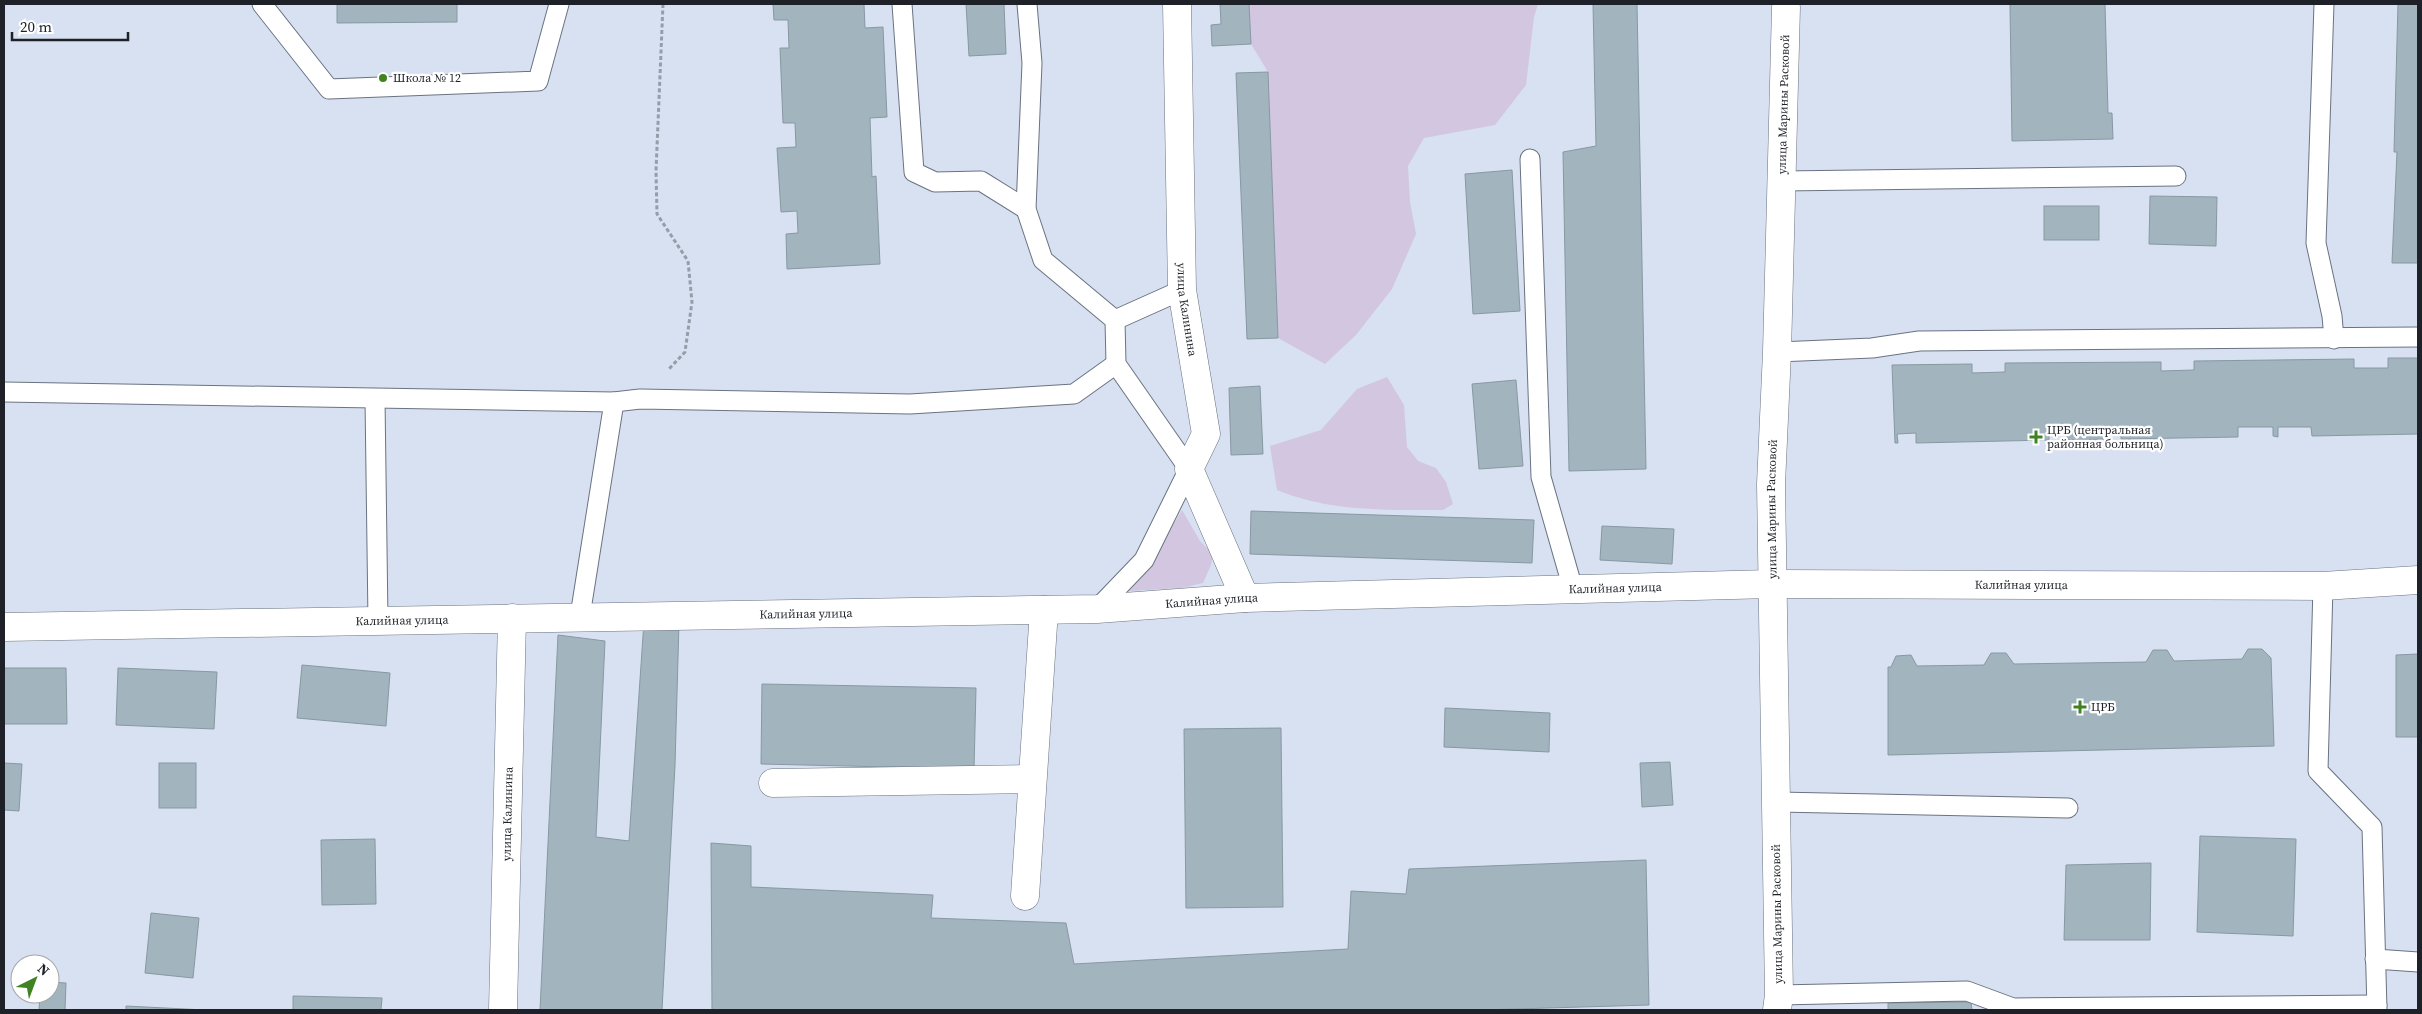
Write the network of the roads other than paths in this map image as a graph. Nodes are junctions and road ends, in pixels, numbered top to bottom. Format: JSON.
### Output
{"nodes":[{"id":1,"x":262,"y":4,"type":"edge"},
{"id":2,"x":560,"y":4,"type":"edge"},
{"id":3,"x":902,"y":4,"type":"edge"},
{"id":4,"x":1027,"y":4,"type":"edge"},
{"id":5,"x":1177,"y":4,"type":"edge"},
{"id":6,"x":2324,"y":4,"type":"edge"},
{"id":7,"x":1784,"y":5,"type":"edge"},
{"id":8,"x":1530,"y":159,"type":"dead end"},
{"id":9,"x":2176,"y":176,"type":"dead end"},
{"id":10,"x":1782,"y":181,"type":"junction"},
{"id":11,"x":1026,"y":209,"type":"junction"},
{"id":12,"x":1182,"y":290,"type":"junction"},
{"id":13,"x":1115,"y":320,"type":"junction"},
{"id":14,"x":2418,"y":337,"type":"edge"},
{"id":15,"x":2334,"y":339,"type":"junction"},
{"id":16,"x":1777,"y":352,"type":"junction"},
{"id":17,"x":1116,"y":364,"type":"junction"},
{"id":18,"x":4,"y":392,"type":"edge"},
{"id":19,"x":375,"y":399,"type":"junction"},
{"id":20,"x":614,"y":402,"type":"junction"},
{"id":21,"x":1189,"y":470,"type":"junction"},
{"id":22,"x":2418,"y":580,"type":"edge"},
{"id":23,"x":1771,"y":584,"type":"junction"},
{"id":24,"x":2323,"y":586,"type":"junction"},
{"id":25,"x":1573,"y":589,"type":"junction"},
{"id":26,"x":1245,"y":598,"type":"junction"},
{"id":27,"x":1097,"y":609,"type":"junction"},
{"id":28,"x":1044,"y":610,"type":"junction"},
{"id":29,"x":580,"y":616,"type":"junction"},
{"id":30,"x":512,"y":618,"type":"junction"},
{"id":31,"x":378,"y":620,"type":"junction"},
{"id":32,"x":4,"y":627,"type":"edge"},
{"id":33,"x":1032,"y":779,"type":"junction"},
{"id":34,"x":773,"y":783,"type":"dead end"},
{"id":35,"x":1775,"y":802,"type":"junction"},
{"id":36,"x":2068,"y":808,"type":"dead end"},
{"id":37,"x":1024,"y":896,"type":"dead end"},
{"id":38,"x":2376,"y":959,"type":"junction"},
{"id":39,"x":2418,"y":962,"type":"edge"},
{"id":40,"x":1778,"y":1003,"type":"edge"},
{"id":41,"x":2377,"y":1008,"type":"edge"},
{"id":42,"x":2013,"y":1009,"type":"edge"},
{"id":43,"x":503,"y":1010,"type":"edge"}],
"edges":[{"from":1,"to":2,"type":"lane"},
{"from":3,"to":11,"type":"lane"},
{"from":4,"to":11,"type":"lane"},
{"from":5,"to":12,"type":"street","name":"улица Калинина"},
{"from":6,"to":15,"type":"lane"},
{"from":7,"to":10,"type":"street","name":"улица Марины Расковой"},
{"from":8,"to":25,"type":"lane"},
{"from":9,"to":10,"type":"lane"},
{"from":10,"to":16,"type":"street","name":"улица Марины Расковой"},
{"from":11,"to":13,"type":"lane"},
{"from":12,"to":13,"type":"lane"},
{"from":12,"to":21,"type":"street","name":"улица Калинина"},
{"from":13,"to":17,"type":"lane"},
{"from":14,"to":15,"type":"lane"},
{"from":15,"to":16,"type":"lane"},
{"from":16,"to":23,"type":"street","name":"улица Марины Расковой"},
{"from":17,"to":20,"type":"lane"},
{"from":17,"to":21,"type":"lane"},
{"from":18,"to":19,"type":"lane"},
{"from":19,"to":20,"type":"lane"},
{"from":19,"to":31,"type":"lane"},
{"from":20,"to":29,"type":"lane"},
{"from":21,"to":26,"type":"street"},
{"from":21,"to":27,"type":"lane"},
{"from":22,"to":24,"type":"street","name":"Калийная улица"},
{"from":23,"to":24,"type":"street","name":"Калийная улица"},
{"from":23,"to":25,"type":"street","name":"Калийная улица"},
{"from":23,"to":35,"type":"street","name":"улица Марины Расковой"},
{"from":24,"to":38,"type":"lane"},
{"from":25,"to":26,"type":"street","name":"Калийная улица"},
{"from":26,"to":27,"type":"street","name":"Калийная улица"},
{"from":27,"to":28,"type":"street","name":"Калийная улица"},
{"from":28,"to":29,"type":"street","name":"Калийная улица"},
{"from":28,"to":33,"type":"street"},
{"from":29,"to":30,"type":"street","name":"Калийная улица"},
{"from":30,"to":31,"type":"street","name":"Калийная улица"},
{"from":30,"to":43,"type":"street","name":"улица Калинина"},
{"from":31,"to":32,"type":"street","name":"Калийная улица"},
{"from":33,"to":34,"type":"street"},
{"from":33,"to":37,"type":"street"},
{"from":35,"to":36,"type":"lane"},
{"from":35,"to":40,"type":"street","name":"улица Марины Расковой"},
{"from":38,"to":39,"type":"lane"},
{"from":38,"to":41,"type":"lane"},
{"from":40,"to":42,"type":"lane"},
{"from":41,"to":42,"type":"lane"}]}
